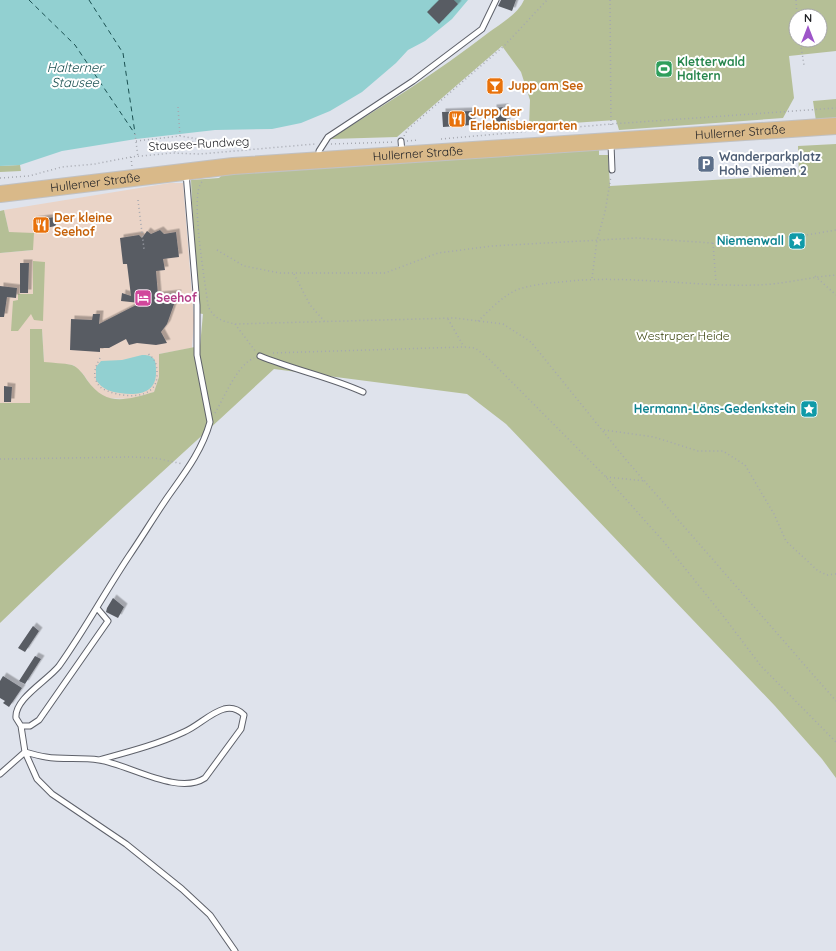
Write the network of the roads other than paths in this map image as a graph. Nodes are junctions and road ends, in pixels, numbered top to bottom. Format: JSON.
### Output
{"nodes":[{"id":1,"x":496,"y":0,"type":"edge"},
{"id":2,"x":836,"y":126,"type":"edge"},
{"id":3,"x":610,"y":141,"type":"junction"},
{"id":4,"x":321,"y":151,"type":"junction"},
{"id":5,"x":612,"y":170,"type":"road end"},
{"id":6,"x":186,"y":171,"type":"junction"},
{"id":7,"x":0,"y":194,"type":"edge"},
{"id":8,"x":260,"y":356,"type":"road end"},
{"id":9,"x":363,"y":392,"type":"dead end"},
{"id":10,"x":97,"y":608,"type":"junction"},
{"id":11,"x":21,"y":726,"type":"junction"},
{"id":12,"x":25,"y":752,"type":"junction"},
{"id":13,"x":98,"y":760,"type":"junction"},
{"id":14,"x":0,"y":774,"type":"edge"},
{"id":15,"x":235,"y":951,"type":"edge"}],
"edges":[{"from":1,"to":4,"type":"lane"},
{"from":2,"to":3,"type":"main road","name":"Hullerner Straße"},
{"from":3,"to":4,"type":"main road","name":"Hullerner Straße"},
{"from":3,"to":5,"type":"lane"},
{"from":4,"to":6,"type":"main road","name":"Hullerner Straße"},
{"from":6,"to":7,"type":"main road","name":"Hullerner Straße"},
{"from":6,"to":10,"type":"lane"},
{"from":8,"to":9,"type":"lane"},
{"from":10,"to":11,"type":"lane"},
{"from":10,"to":11,"type":"lane"},
{"from":11,"to":12,"type":"lane"},
{"from":12,"to":13,"type":"lane"},
{"from":12,"to":14,"type":"lane"},
{"from":12,"to":15,"type":"lane"},
{"from":13,"to":13,"type":"lane"}]}
